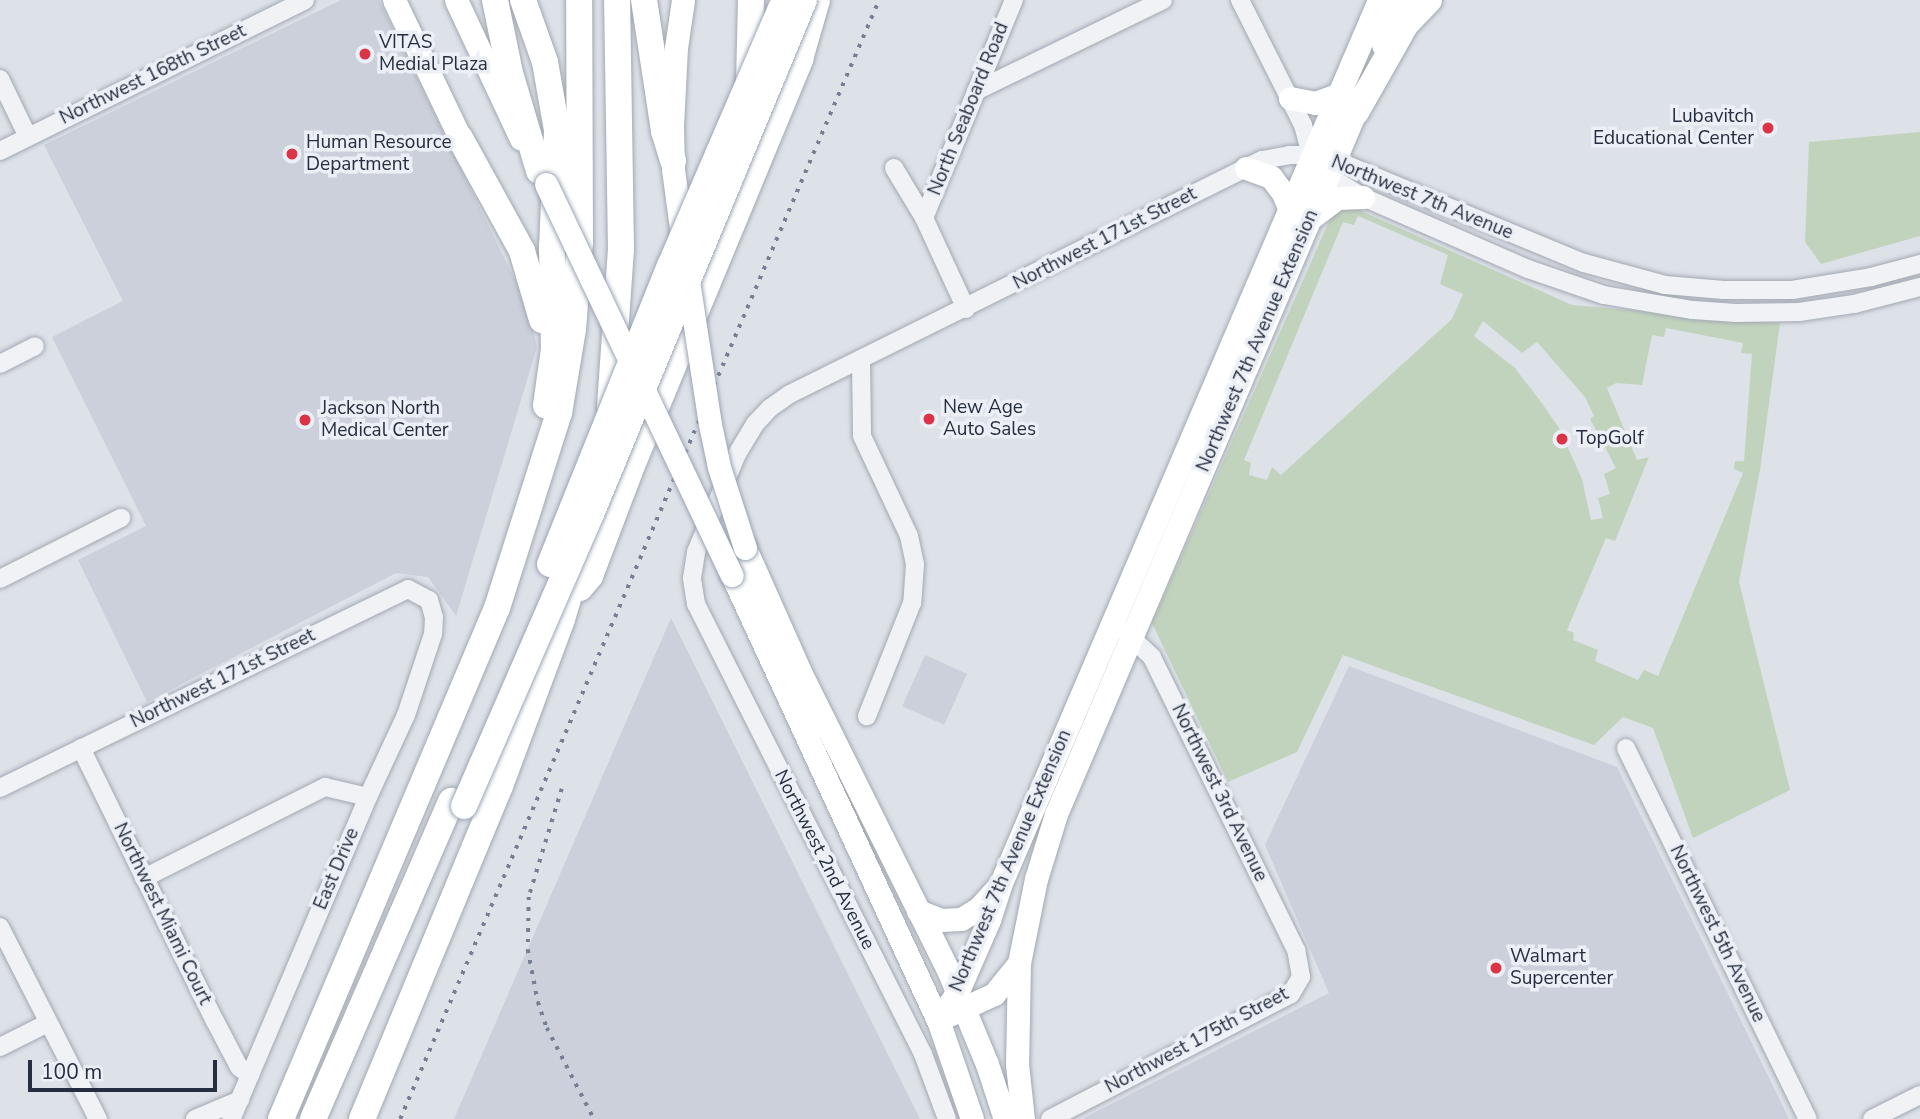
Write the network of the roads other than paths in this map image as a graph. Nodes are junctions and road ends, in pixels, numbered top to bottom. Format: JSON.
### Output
{"nodes":[{"id":1,"x":305,"y":0,"type":"edge"},
{"id":2,"x":394,"y":0,"type":"edge"},
{"id":3,"x":456,"y":0,"type":"edge"},
{"id":4,"x":523,"y":0,"type":"edge"},
{"id":5,"x":579,"y":0,"type":"edge"},
{"id":6,"x":617,"y":0,"type":"edge"},
{"id":7,"x":644,"y":0,"type":"edge"},
{"id":8,"x":683,"y":0,"type":"edge"},
{"id":9,"x":751,"y":0,"type":"edge"},
{"id":10,"x":784,"y":0,"type":"edge"},
{"id":11,"x":804,"y":0,"type":"edge"},
{"id":12,"x":817,"y":0,"type":"edge"},
{"id":13,"x":1014,"y":0,"type":"edge"},
{"id":14,"x":1163,"y":0,"type":"edge"},
{"id":15,"x":1240,"y":0,"type":"edge"},
{"id":16,"x":1379,"y":0,"type":"edge"},
{"id":17,"x":1402,"y":0,"type":"edge"},
{"id":18,"x":1429,"y":0,"type":"edge"},
{"id":19,"x":496,"y":9,"type":"edge"},
{"id":20,"x":0,"y":79,"type":"edge"},
{"id":21,"x":976,"y":91,"type":"junction"},
{"id":22,"x":1290,"y":98,"type":"junction"},
{"id":23,"x":1346,"y":104,"type":"junction"},
{"id":24,"x":28,"y":137,"type":"junction"},
{"id":25,"x":460,"y":138,"type":"joint"},
{"id":26,"x":0,"y":151,"type":"edge"},
{"id":27,"x":1311,"y":155,"type":"junction"},
{"id":28,"x":673,"y":161,"type":"junction"},
{"id":29,"x":894,"y":168,"type":"dead end"},
{"id":30,"x":1246,"y":168,"type":"junction"},
{"id":31,"x":1331,"y":168,"type":"junction"},
{"id":32,"x":543,"y":178,"type":"junction"},
{"id":33,"x":1363,"y":197,"type":"junction"},
{"id":34,"x":1289,"y":208,"type":"junction"},
{"id":35,"x":924,"y":218,"type":"junction"},
{"id":36,"x":1310,"y":219,"type":"junction"},
{"id":37,"x":727,"y":236,"type":"junction"},
{"id":38,"x":1920,"y":264,"type":"edge"},
{"id":39,"x":1920,"y":287,"type":"edge"},
{"id":40,"x":967,"y":309,"type":"junction"},
{"id":41,"x":35,"y":346,"type":"dead end"},
{"id":42,"x":861,"y":360,"type":"junction"},
{"id":43,"x":550,"y":363,"type":"junction"},
{"id":44,"x":0,"y":364,"type":"edge"},
{"id":45,"x":545,"y":457,"type":"junction"},
{"id":46,"x":121,"y":518,"type":"dead end"},
{"id":47,"x":0,"y":579,"type":"edge"},
{"id":48,"x":568,"y":602,"type":"junction"},
{"id":49,"x":696,"y":604,"type":"joint"},
{"id":50,"x":434,"y":617,"type":"joint"},
{"id":51,"x":1122,"y":630,"type":"junction"},
{"id":52,"x":867,"y":716,"type":"dead end"},
{"id":53,"x":81,"y":748,"type":"junction"},
{"id":54,"x":1626,"y":748,"type":"dead end"},
{"id":55,"x":0,"y":788,"type":"edge"},
{"id":56,"x":368,"y":797,"type":"junction"},
{"id":57,"x":458,"y":803,"type":"junction"},
{"id":58,"x":144,"y":877,"type":"junction"},
{"id":59,"x":1001,"y":883,"type":"junction"},
{"id":60,"x":918,"y":911,"type":"junction"},
{"id":61,"x":0,"y":927,"type":"edge"},
{"id":62,"x":1019,"y":963,"type":"junction"},
{"id":63,"x":1301,"y":977,"type":"joint"},
{"id":64,"x":962,"y":1000,"type":"junction"},
{"id":65,"x":939,"y":1020,"type":"junction"},
{"id":66,"x":48,"y":1023,"type":"junction"},
{"id":67,"x":0,"y":1046,"type":"edge"},
{"id":68,"x":250,"y":1076,"type":"junction"},
{"id":69,"x":1920,"y":1095,"type":"edge"},
{"id":70,"x":240,"y":1100,"type":"junction"},
{"id":71,"x":98,"y":1119,"type":"edge"},
{"id":72,"x":195,"y":1119,"type":"edge"},
{"id":73,"x":231,"y":1119,"type":"edge"},
{"id":74,"x":281,"y":1119,"type":"edge"},
{"id":75,"x":313,"y":1119,"type":"edge"},
{"id":76,"x":330,"y":1119,"type":"edge"},
{"id":77,"x":362,"y":1119,"type":"edge"},
{"id":78,"x":947,"y":1119,"type":"edge"},
{"id":79,"x":972,"y":1119,"type":"edge"},
{"id":80,"x":1006,"y":1119,"type":"edge"},
{"id":81,"x":1023,"y":1119,"type":"edge"},
{"id":82,"x":1050,"y":1119,"type":"edge"},
{"id":83,"x":1808,"y":1119,"type":"edge"},
{"id":84,"x":1872,"y":1119,"type":"edge"}],
"edges":[{"from":1,"to":24,"type":"street","name":"Northwest 168th Street"},
{"from":2,"to":25,"type":"main road"},
{"from":3,"to":32,"type":"main road"},
{"from":4,"to":43,"type":"highway"},
{"from":5,"to":45,"type":"highway"},
{"from":6,"to":48,"type":"highway"},
{"from":7,"to":28,"type":"highway"},
{"from":8,"to":28,"type":"main road"},
{"from":9,"to":37,"type":"highway"},
{"from":10,"to":57,"type":"highway","bridge":true},
{"from":11,"to":57,"type":"highway","bridge":true},
{"from":12,"to":37,"type":"highway"},
{"from":13,"to":21,"type":"street","name":"North Seaboard Road"},
{"from":14,"to":21,"type":"street"},
{"from":15,"to":22,"type":"street"},
{"from":16,"to":23,"type":"main road","name":"Northwest 7th Avenue Extension"},
{"from":17,"to":23,"type":"main road","name":"Northwest 7th Avenue Extension"},
{"from":18,"to":23,"type":"highway"},
{"from":19,"to":32,"type":"highway"},
{"from":20,"to":24,"type":"street"},
{"from":21,"to":35,"type":"street","name":"North Seaboard Road"},
{"from":22,"to":23,"type":"main road"},
{"from":22,"to":27,"type":"street"},
{"from":23,"to":27,"type":"main road","name":"Northwest 7th Avenue Extension"},
{"from":23,"to":31,"type":"main road","name":"Northwest 7th Avenue Extension"},
{"from":24,"to":26,"type":"street","name":"Northwest 168th Street"},
{"from":25,"to":43,"type":"highway"},
{"from":27,"to":30,"type":"street","name":"Northwest 171st Street"},
{"from":27,"to":31,"type":"street","name":"Northwest 7th Avenue"},
{"from":27,"to":34,"type":"main road","name":"Northwest 7th Avenue Extension"},
{"from":28,"to":60,"type":"main road","bridge":true},
{"from":29,"to":35,"type":"street"},
{"from":30,"to":34,"type":"main road"},
{"from":30,"to":40,"type":"street","name":"Northwest 171st Street"},
{"from":31,"to":33,"type":"street","name":"Northwest 7th Avenue"},
{"from":31,"to":36,"type":"main road","name":"Northwest 7th Avenue Extension"},
{"from":31,"to":38,"type":"street","name":"Northwest 7th Avenue"},
{"from":32,"to":65,"type":"main road","bridge":true},
{"from":33,"to":36,"type":"main road"},
{"from":33,"to":39,"type":"street","name":"Northwest 7th Avenue"},
{"from":34,"to":51,"type":"main road","name":"Northwest 7th Avenue Extension"},
{"from":35,"to":40,"type":"street"},
{"from":36,"to":51,"type":"main road","name":"Northwest 7th Avenue Extension"},
{"from":37,"to":48,"type":"highway"},
{"from":40,"to":42,"type":"street","name":"Northwest 171st Street"},
{"from":41,"to":44,"type":"street"},
{"from":42,"to":49,"type":"street","name":"Northwest 171st Street"},
{"from":42,"to":52,"type":"street"},
{"from":43,"to":45,"type":"highway"},
{"from":45,"to":74,"type":"highway"},
{"from":46,"to":47,"type":"street"},
{"from":48,"to":77,"type":"highway"},
{"from":49,"to":78,"type":"street","name":"Northwest 2nd Avenue"},
{"from":50,"to":53,"type":"street","name":"Northwest 171st Street"},
{"from":50,"to":56,"type":"street","name":"East Drive"},
{"from":51,"to":59,"type":"main road","name":"Northwest 7th Avenue Extension"},
{"from":51,"to":62,"type":"main road","name":"Northwest 7th Avenue Extension"},
{"from":51,"to":63,"type":"street","name":"Northwest 3rd Avenue"},
{"from":53,"to":55,"type":"street","name":"Northwest 171st Street"},
{"from":53,"to":58,"type":"street","name":"Northwest Miami Court"},
{"from":54,"to":83,"type":"street","name":"Northwest 5th Avenue"},
{"from":56,"to":58,"type":"street"},
{"from":56,"to":68,"type":"street","name":"East Drive"},
{"from":57,"to":75,"type":"highway"},
{"from":57,"to":76,"type":"highway"},
{"from":58,"to":68,"type":"street","name":"Northwest Miami Court"},
{"from":59,"to":60,"type":"main road"},
{"from":59,"to":64,"type":"main road","name":"Northwest 7th Avenue Extension"},
{"from":60,"to":64,"type":"main road"},
{"from":61,"to":66,"type":"street"},
{"from":62,"to":64,"type":"main road","name":"Northwest 7th Avenue Extension"},
{"from":62,"to":81,"type":"main road"},
{"from":63,"to":82,"type":"street","name":"Northwest 175th Street"},
{"from":64,"to":65,"type":"main road","name":"Northwest 7th Avenue Extension"},
{"from":64,"to":80,"type":"main road"},
{"from":65,"to":79,"type":"main road"},
{"from":66,"to":67,"type":"street"},
{"from":66,"to":71,"type":"street"},
{"from":68,"to":70,"type":"street","name":"East Drive"},
{"from":69,"to":84,"type":"street"},
{"from":70,"to":72,"type":"street"},
{"from":70,"to":73,"type":"street","name":"East Drive"}]}
